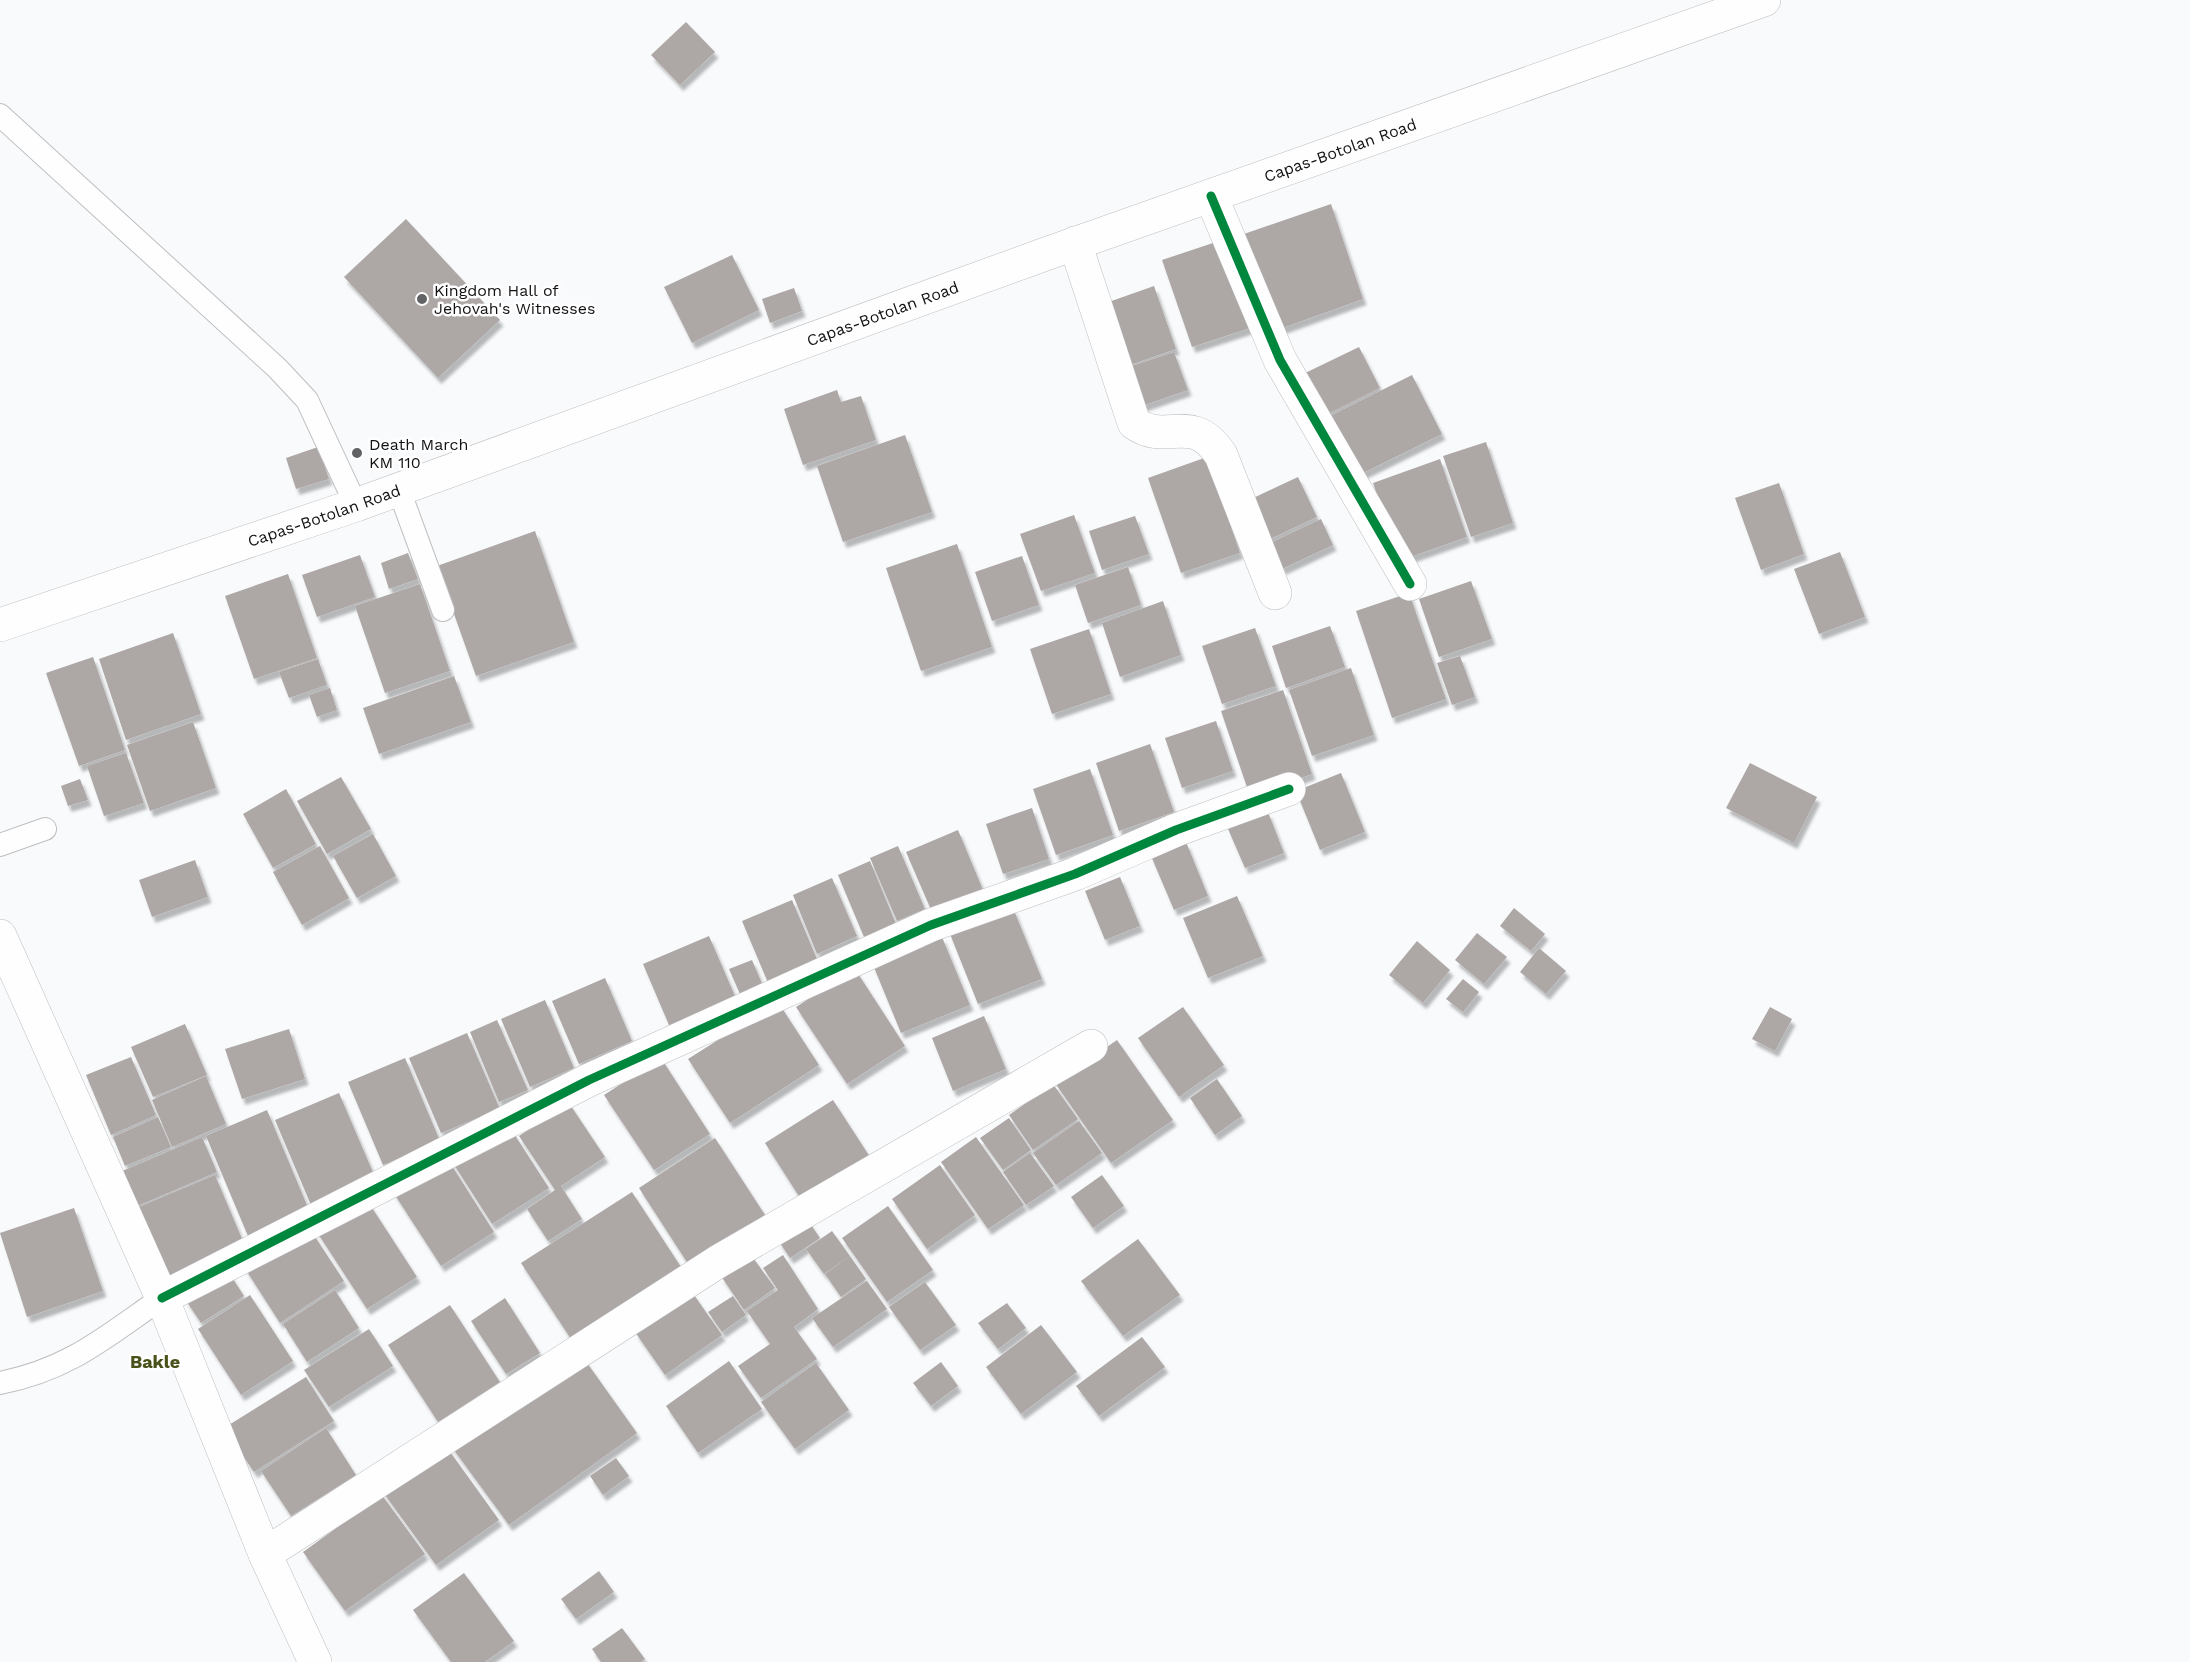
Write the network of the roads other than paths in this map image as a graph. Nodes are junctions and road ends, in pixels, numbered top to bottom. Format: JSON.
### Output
{"nodes":[{"id":1,"x":1764,"y":0,"type":"edge"},
{"id":2,"x":0,"y":115,"type":"edge"},
{"id":3,"x":1211,"y":196,"type":"junction"},
{"id":4,"x":1075,"y":243,"type":"junction"},
{"id":5,"x":399,"y":490,"type":"junction"},
{"id":6,"x":356,"y":505,"type":"junction"},
{"id":7,"x":1410,"y":584,"type":"dead end"},
{"id":8,"x":1275,"y":593,"type":"dead end"},
{"id":9,"x":443,"y":610,"type":"dead end"},
{"id":10,"x":0,"y":625,"type":"edge"},
{"id":11,"x":1289,"y":789,"type":"dead end"},
{"id":12,"x":45,"y":829,"type":"dead end"},
{"id":13,"x":0,"y":845,"type":"edge"},
{"id":14,"x":0,"y":936,"type":"edge"},
{"id":15,"x":1092,"y":1046,"type":"dead end"},
{"id":16,"x":162,"y":1298,"type":"junction"},
{"id":17,"x":0,"y":1383,"type":"edge"},
{"id":18,"x":265,"y":1554,"type":"junction"},
{"id":19,"x":315,"y":1662,"type":"edge"}],
"edges":[{"from":1,"to":3,"type":"street","name":"Capas-Botolan Road"},
{"from":2,"to":6,"type":"lane"},
{"from":3,"to":4,"type":"street","name":"Capas-Botolan Road"},
{"from":3,"to":7,"type":"street"},
{"from":4,"to":5,"type":"street","name":"Capas-Botolan Road"},
{"from":4,"to":8,"type":"street"},
{"from":5,"to":6,"type":"street","name":"Capas-Botolan Road"},
{"from":5,"to":9,"type":"lane"},
{"from":6,"to":10,"type":"street","name":"Capas-Botolan Road"},
{"from":11,"to":16,"type":"street"},
{"from":12,"to":13,"type":"lane"},
{"from":14,"to":16,"type":"street"},
{"from":15,"to":18,"type":"street"},
{"from":16,"to":17,"type":"lane"},
{"from":16,"to":18,"type":"street"},
{"from":18,"to":19,"type":"street"}]}
